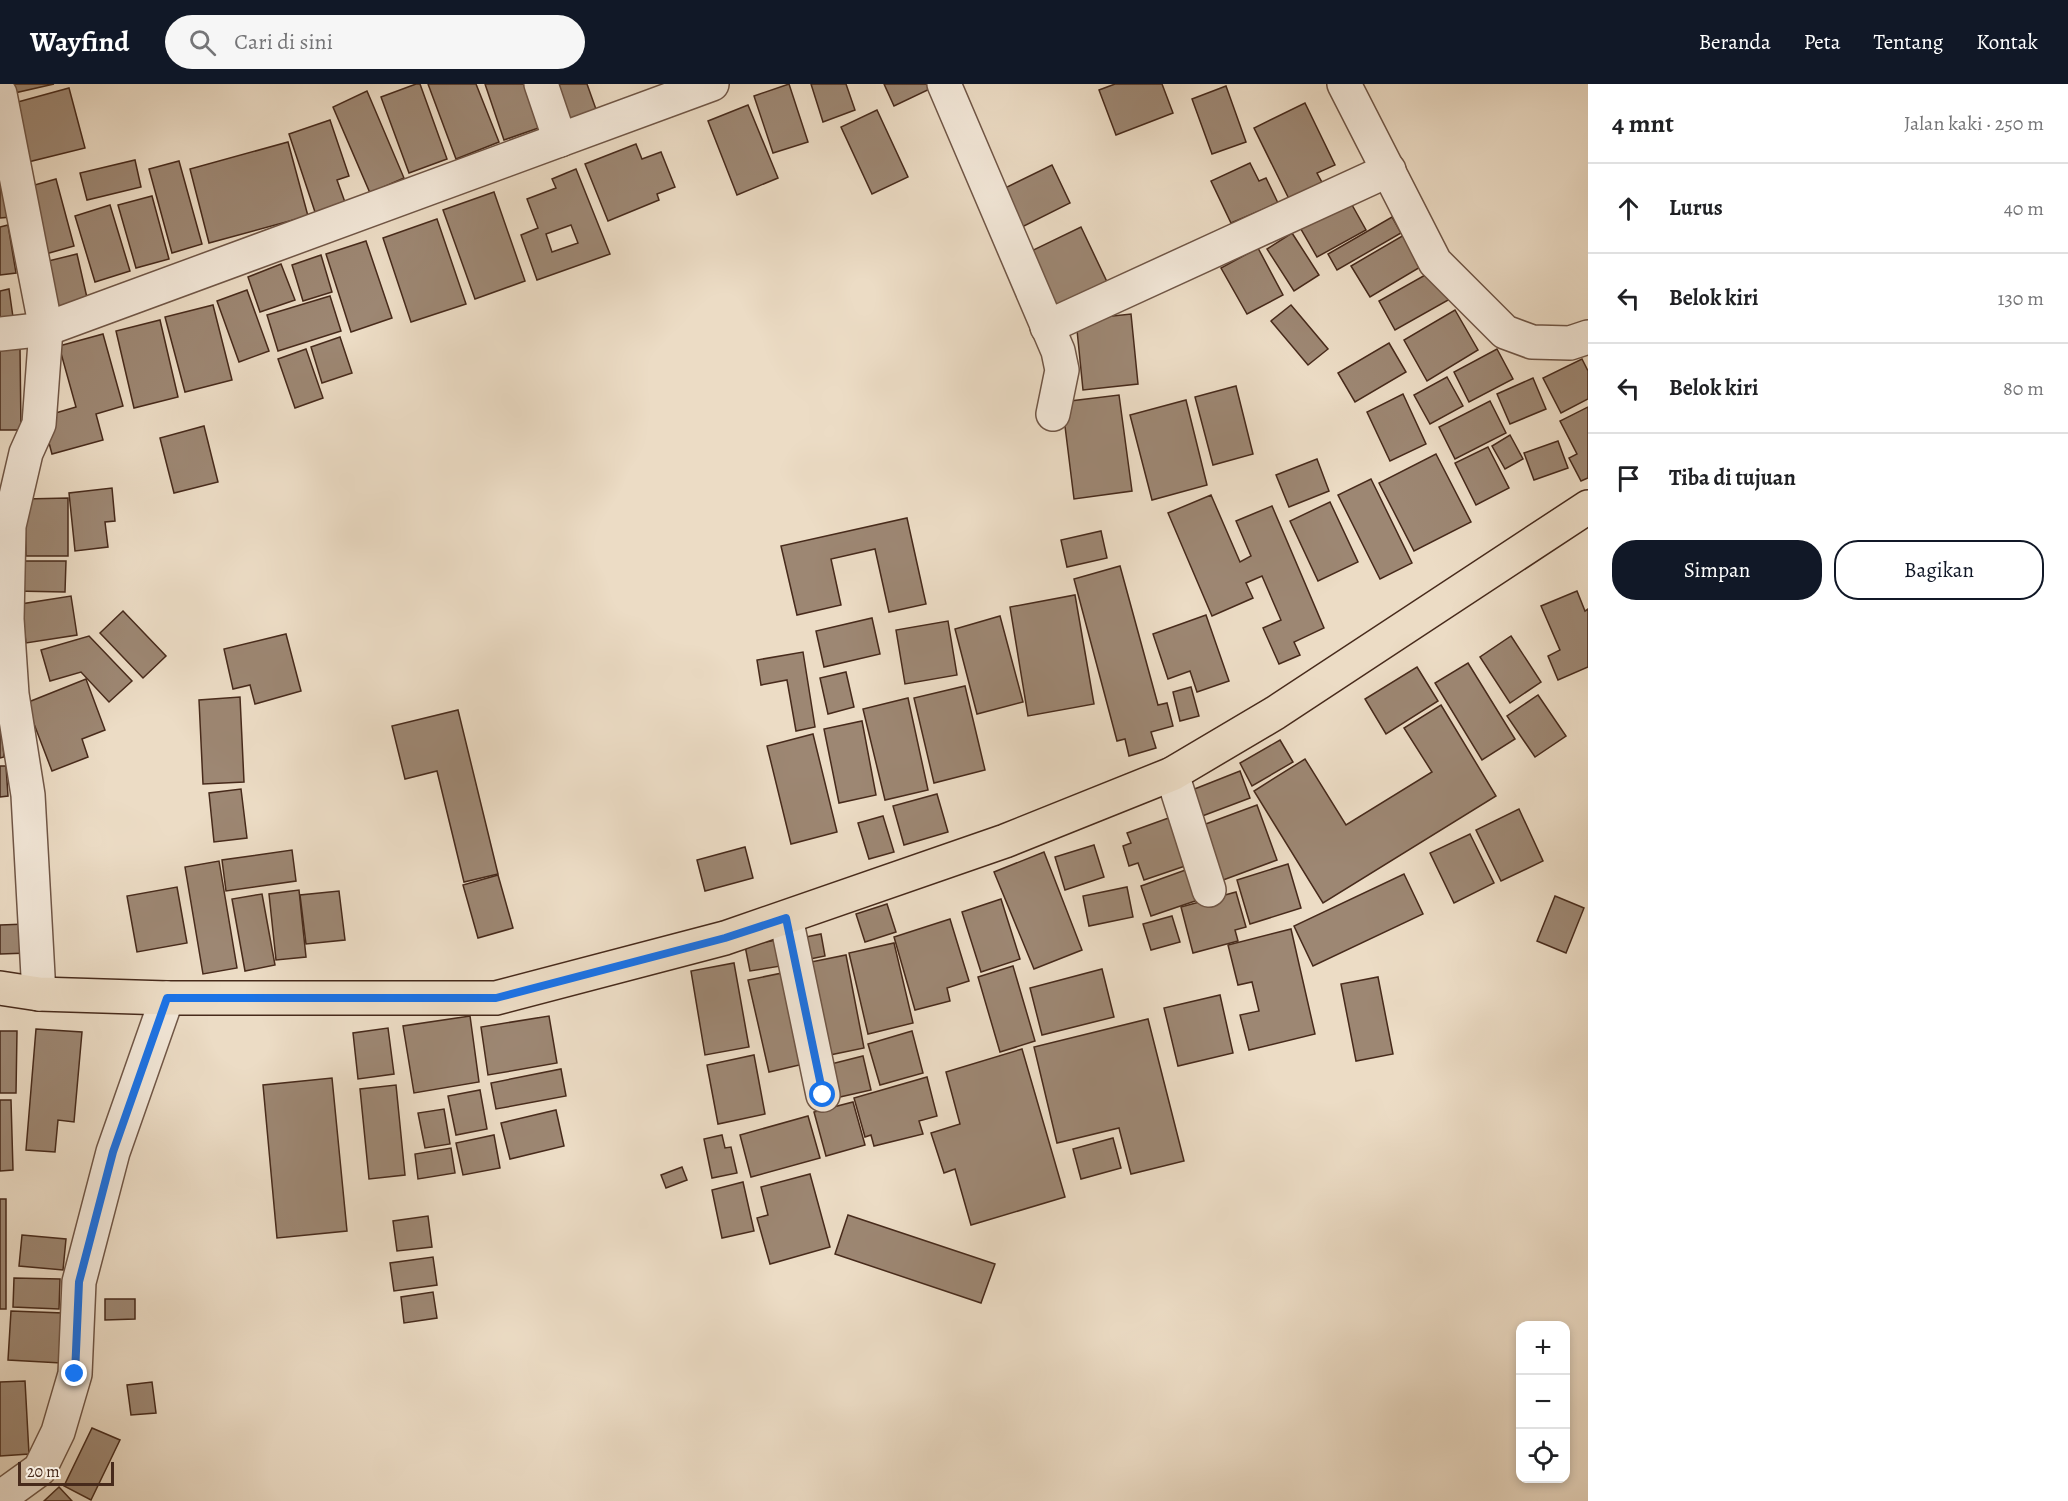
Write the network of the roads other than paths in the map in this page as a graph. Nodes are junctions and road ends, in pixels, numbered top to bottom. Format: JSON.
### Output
{"nodes":[{"id":1,"x":541,"y":84,"type":"edge"},
{"id":2,"x":712,"y":84,"type":"edge"},
{"id":3,"x":944,"y":84,"type":"edge"},
{"id":4,"x":1344,"y":84,"type":"edge"},
{"id":5,"x":680,"y":89,"type":"edge"},
{"id":6,"x":0,"y":94,"type":"edge"},
{"id":7,"x":560,"y":140,"type":"junction"},
{"id":8,"x":1389,"y":170,"type":"junction"},
{"id":9,"x":1047,"y":327,"type":"junction"},
{"id":10,"x":46,"y":329,"type":"junction"},
{"id":11,"x":0,"y":334,"type":"edge"},
{"id":12,"x":1588,"y":337,"type":"edge"},
{"id":13,"x":1053,"y":414,"type":"dead end"},
{"id":14,"x":9,"y":486,"type":"edge"},
{"id":15,"x":1588,"y":507,"type":"edge"},
{"id":16,"x":7,"y":705,"type":"edge"},
{"id":17,"x":1172,"y":774,"type":"junction"},
{"id":18,"x":1209,"y":890,"type":"dead end"},
{"id":19,"x":786,"y":918,"type":"junction"},
{"id":20,"x":0,"y":988,"type":"edge"},
{"id":21,"x":39,"y":994,"type":"junction"},
{"id":22,"x":167,"y":998,"type":"junction"},
{"id":23,"x":823,"y":1095,"type":"dead end"},
{"id":24,"x":0,"y":1498,"type":"edge"}],
"edges":[{"from":1,"to":7,"type":"street"},
{"from":2,"to":5,"type":"street"},
{"from":3,"to":9,"type":"street"},
{"from":4,"to":8,"type":"street"},
{"from":5,"to":7,"type":"street"},
{"from":6,"to":10,"type":"street"},
{"from":7,"to":10,"type":"street"},
{"from":8,"to":9,"type":"street"},
{"from":8,"to":12,"type":"street"},
{"from":9,"to":13,"type":"street"},
{"from":10,"to":11,"type":"street"},
{"from":10,"to":14,"type":"street"},
{"from":14,"to":16,"type":"street"},
{"from":15,"to":17,"type":"main road"},
{"from":16,"to":21,"type":"street"},
{"from":17,"to":18,"type":"street"},
{"from":17,"to":19,"type":"main road"},
{"from":19,"to":22,"type":"main road"},
{"from":19,"to":23,"type":"street"},
{"from":20,"to":21,"type":"main road"},
{"from":21,"to":22,"type":"main road"},
{"from":22,"to":24,"type":"street"}]}
